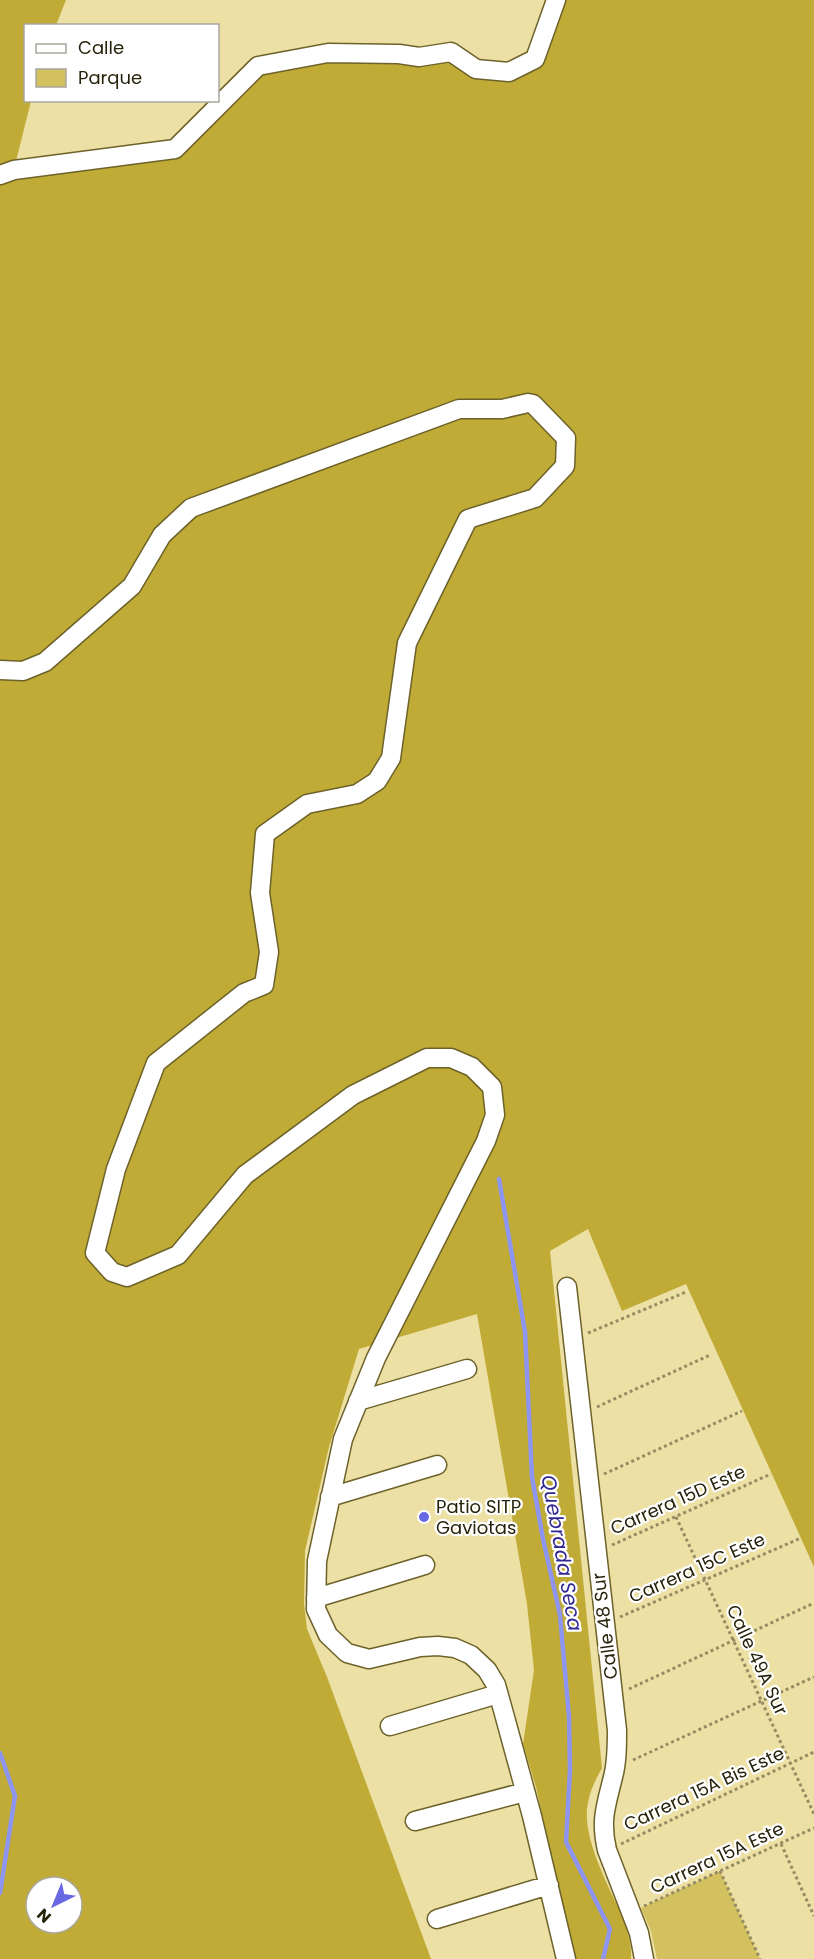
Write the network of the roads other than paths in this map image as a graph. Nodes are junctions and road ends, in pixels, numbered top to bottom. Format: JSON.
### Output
{"nodes":[{"id":1,"x":556,"y":0,"type":"edge"},
{"id":2,"x":0,"y":175,"type":"edge"},
{"id":3,"x":0,"y":670,"type":"edge"},
{"id":4,"x":567,"y":1287,"type":"dead end"},
{"id":5,"x":467,"y":1369,"type":"dead end"},
{"id":6,"x":358,"y":1401,"type":"junction"},
{"id":7,"x":437,"y":1465,"type":"dead end"},
{"id":8,"x":330,"y":1497,"type":"junction"},
{"id":9,"x":425,"y":1565,"type":"dead end"},
{"id":10,"x":316,"y":1598,"type":"junction"},
{"id":11,"x":498,"y":1694,"type":"junction"},
{"id":12,"x":390,"y":1726,"type":"dead end"},
{"id":13,"x":525,"y":1792,"type":"junction"},
{"id":14,"x":416,"y":1821,"type":"dead end"},
{"id":15,"x":549,"y":1885,"type":"junction"},
{"id":16,"x":437,"y":1919,"type":"dead end"},
{"id":17,"x":562,"y":1958,"type":"edge"},
{"id":18,"x":645,"y":1959,"type":"edge"}],
"edges":[{"from":1,"to":2,"type":"street"},
{"from":3,"to":6,"type":"street"},
{"from":4,"to":18,"type":"street","name":"Calle 48 Sur"},
{"from":5,"to":6,"type":"street"},
{"from":6,"to":8,"type":"street"},
{"from":7,"to":8,"type":"street"},
{"from":8,"to":10,"type":"street"},
{"from":9,"to":10,"type":"street"},
{"from":10,"to":11,"type":"street"},
{"from":11,"to":12,"type":"street"},
{"from":11,"to":13,"type":"street"},
{"from":13,"to":14,"type":"street"},
{"from":13,"to":15,"type":"street"},
{"from":15,"to":16,"type":"street"},
{"from":15,"to":17,"type":"street"}]}
